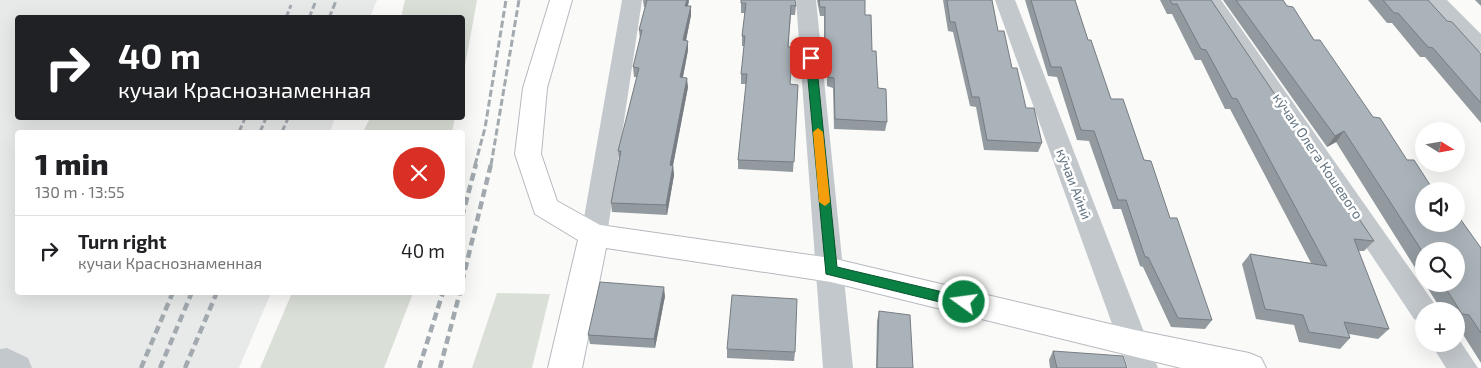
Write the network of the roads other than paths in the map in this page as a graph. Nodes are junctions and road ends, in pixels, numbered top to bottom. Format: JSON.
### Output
{"nodes":[{"id":1,"x":561,"y":0,"type":"edge"},
{"id":2,"x":632,"y":0,"type":"edge"},
{"id":3,"x":806,"y":0,"type":"edge"},
{"id":4,"x":1004,"y":0,"type":"edge"},
{"id":5,"x":1211,"y":0,"type":"edge"},
{"id":6,"x":1436,"y":0,"type":"edge"},
{"id":7,"x":1481,"y":46,"type":"edge"},
{"id":8,"x":594,"y":235,"type":"junction"},
{"id":9,"x":831,"y":270,"type":"junction"},
{"id":10,"x":1418,"y":302,"type":"edge"},
{"id":11,"x":1452,"y":352,"type":"edge"},
{"id":12,"x":1139,"y":356,"type":"edge"},
{"id":13,"x":0,"y":362,"type":"edge"},
{"id":14,"x":17,"y":368,"type":"edge"},
{"id":15,"x":565,"y":368,"type":"edge"},
{"id":16,"x":838,"y":368,"type":"edge"},
{"id":17,"x":1249,"y":368,"type":"edge"},
{"id":18,"x":1463,"y":368,"type":"edge"}],
"edges":[{"from":1,"to":8,"type":"main road"},
{"from":2,"to":8,"type":"street"},
{"from":3,"to":9,"type":"street"},
{"from":4,"to":12,"type":"street","name":"кӯчаи Айнӣ"},
{"from":5,"to":10,"type":"street","name":"кӯчаи Олега Кошевого"},
{"from":6,"to":7,"type":"street"},
{"from":8,"to":9,"type":"main road"},
{"from":8,"to":15,"type":"main road"},
{"from":9,"to":12,"type":"main road"},
{"from":9,"to":16,"type":"street"},
{"from":11,"to":18,"type":"street"},
{"from":12,"to":17,"type":"main road"},
{"from":13,"to":14,"type":"street"}]}
